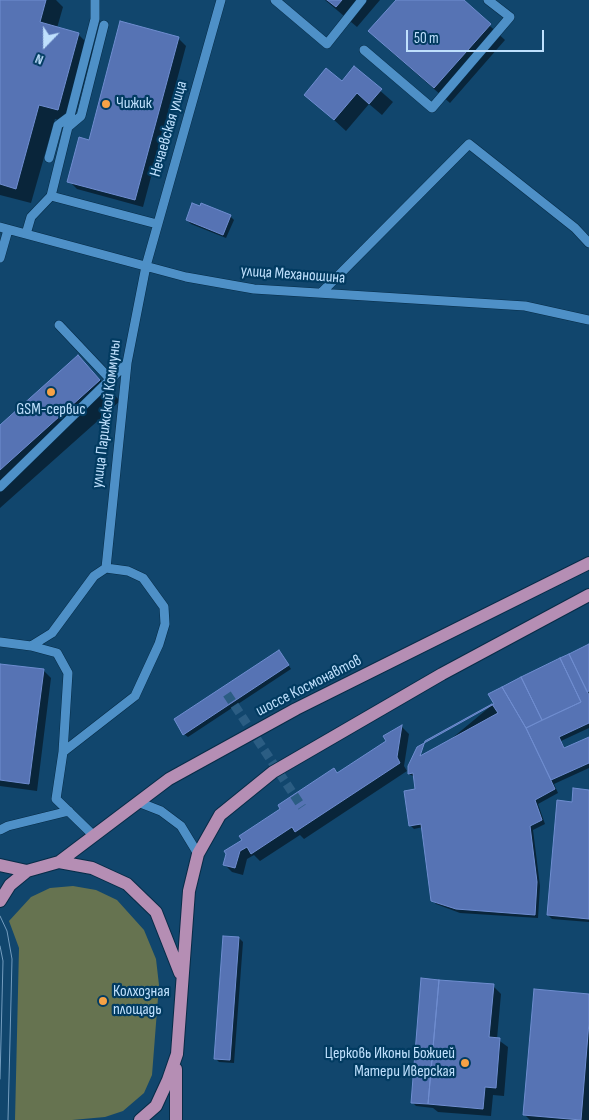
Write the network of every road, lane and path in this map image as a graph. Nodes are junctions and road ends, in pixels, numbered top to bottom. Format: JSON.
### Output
{"nodes":[{"id":1,"x":95,"y":0,"type":"edge"},
{"id":2,"x":221,"y":0,"type":"edge"},
{"id":3,"x":275,"y":0,"type":"edge"},
{"id":4,"x":362,"y":0,"type":"edge"},
{"id":5,"x":488,"y":0,"type":"edge"},
{"id":6,"x":104,"y":25,"type":"dead end"},
{"id":7,"x":364,"y":50,"type":"dead end"},
{"id":8,"x":49,"y":158,"type":"dead end"},
{"id":9,"x":51,"y":196,"type":"junction"},
{"id":10,"x":157,"y":224,"type":"junction"},
{"id":11,"x":4,"y":228,"type":"edge"},
{"id":12,"x":26,"y":234,"type":"junction"},
{"id":13,"x":589,"y":243,"type":"edge"},
{"id":14,"x":0,"y":258,"type":"edge"},
{"id":15,"x":146,"y":266,"type":"junction"},
{"id":16,"x":321,"y":293,"type":"junction"},
{"id":17,"x":589,"y":320,"type":"edge"},
{"id":18,"x":59,"y":325,"type":"dead end"},
{"id":19,"x":127,"y":363,"type":"junction"},
{"id":20,"x":110,"y":379,"type":"junction"},
{"id":21,"x":0,"y":487,"type":"edge"},
{"id":22,"x":589,"y":564,"type":"edge"},
{"id":23,"x":106,"y":568,"type":"junction"},
{"id":24,"x":589,"y":595,"type":"edge"},
{"id":25,"x":0,"y":642,"type":"edge"},
{"id":26,"x":32,"y":646,"type":"junction"},
{"id":27,"x":63,"y":752,"type":"junction"},
{"id":28,"x":138,"y":802,"type":"junction"},
{"id":29,"x":69,"y":812,"type":"junction"},
{"id":30,"x":0,"y":830,"type":"edge"},
{"id":31,"x":93,"y":835,"type":"junction"},
{"id":32,"x":198,"y":854,"type":"junction"},
{"id":33,"x":59,"y":862,"type":"junction"},
{"id":34,"x":0,"y":865,"type":"edge"},
{"id":35,"x":27,"y":871,"type":"junction"},
{"id":36,"x":0,"y":901,"type":"edge"},
{"id":37,"x":182,"y":978,"type":"junction"},
{"id":38,"x":176,"y":1054,"type":"junction"},
{"id":39,"x":140,"y":1120,"type":"edge"},
{"id":40,"x":176,"y":1120,"type":"edge"}],
"edges":[{"from":1,"to":8,"type":"street"},
{"from":2,"to":10,"type":"street","name":"Нечаевская улица"},
{"from":3,"to":4,"type":"street"},
{"from":5,"to":7,"type":"street"},
{"from":6,"to":9,"type":"street"},
{"from":9,"to":10,"type":"street"},
{"from":9,"to":12,"type":"street"},
{"from":10,"to":15,"type":"street","name":"Нечаевская улица"},
{"from":11,"to":12,"type":"street","name":"улица Механошина"},
{"from":11,"to":14,"type":"street"},
{"from":12,"to":15,"type":"street","name":"улица Механошина"},
{"from":13,"to":16,"type":"street"},
{"from":15,"to":16,"type":"street","name":"улица Механошина"},
{"from":15,"to":19,"type":"street","name":"улица Парижской Коммуны"},
{"from":16,"to":17,"type":"street","name":"улица Механошина"},
{"from":18,"to":20,"type":"street"},
{"from":19,"to":20,"type":"street"},
{"from":19,"to":23,"type":"street","name":"улица Парижской Коммуны"},
{"from":20,"to":21,"type":"street"},
{"from":22,"to":28,"type":"main road","name":"шоссе Космонавтов"},
{"from":23,"to":26,"type":"street"},
{"from":23,"to":27,"type":"street"},
{"from":24,"to":32,"type":"main road"},
{"from":25,"to":26,"type":"street"},
{"from":26,"to":27,"type":"street"},
{"from":27,"to":29,"type":"street"},
{"from":28,"to":31,"type":"main road","name":"шоссе Космонавтов"},
{"from":28,"to":32,"type":"street"},
{"from":29,"to":30,"type":"street"},
{"from":29,"to":31,"type":"street"},
{"from":31,"to":33,"type":"main road","name":"шоссе Космонавтов"},
{"from":32,"to":37,"type":"main road"},
{"from":33,"to":35,"type":"main road"},
{"from":33,"to":37,"type":"main road"},
{"from":34,"to":35,"type":"main road"},
{"from":35,"to":36,"type":"main road"},
{"from":37,"to":38,"type":"main road"},
{"from":38,"to":39,"type":"main road"},
{"from":38,"to":40,"type":"main road"}]}
